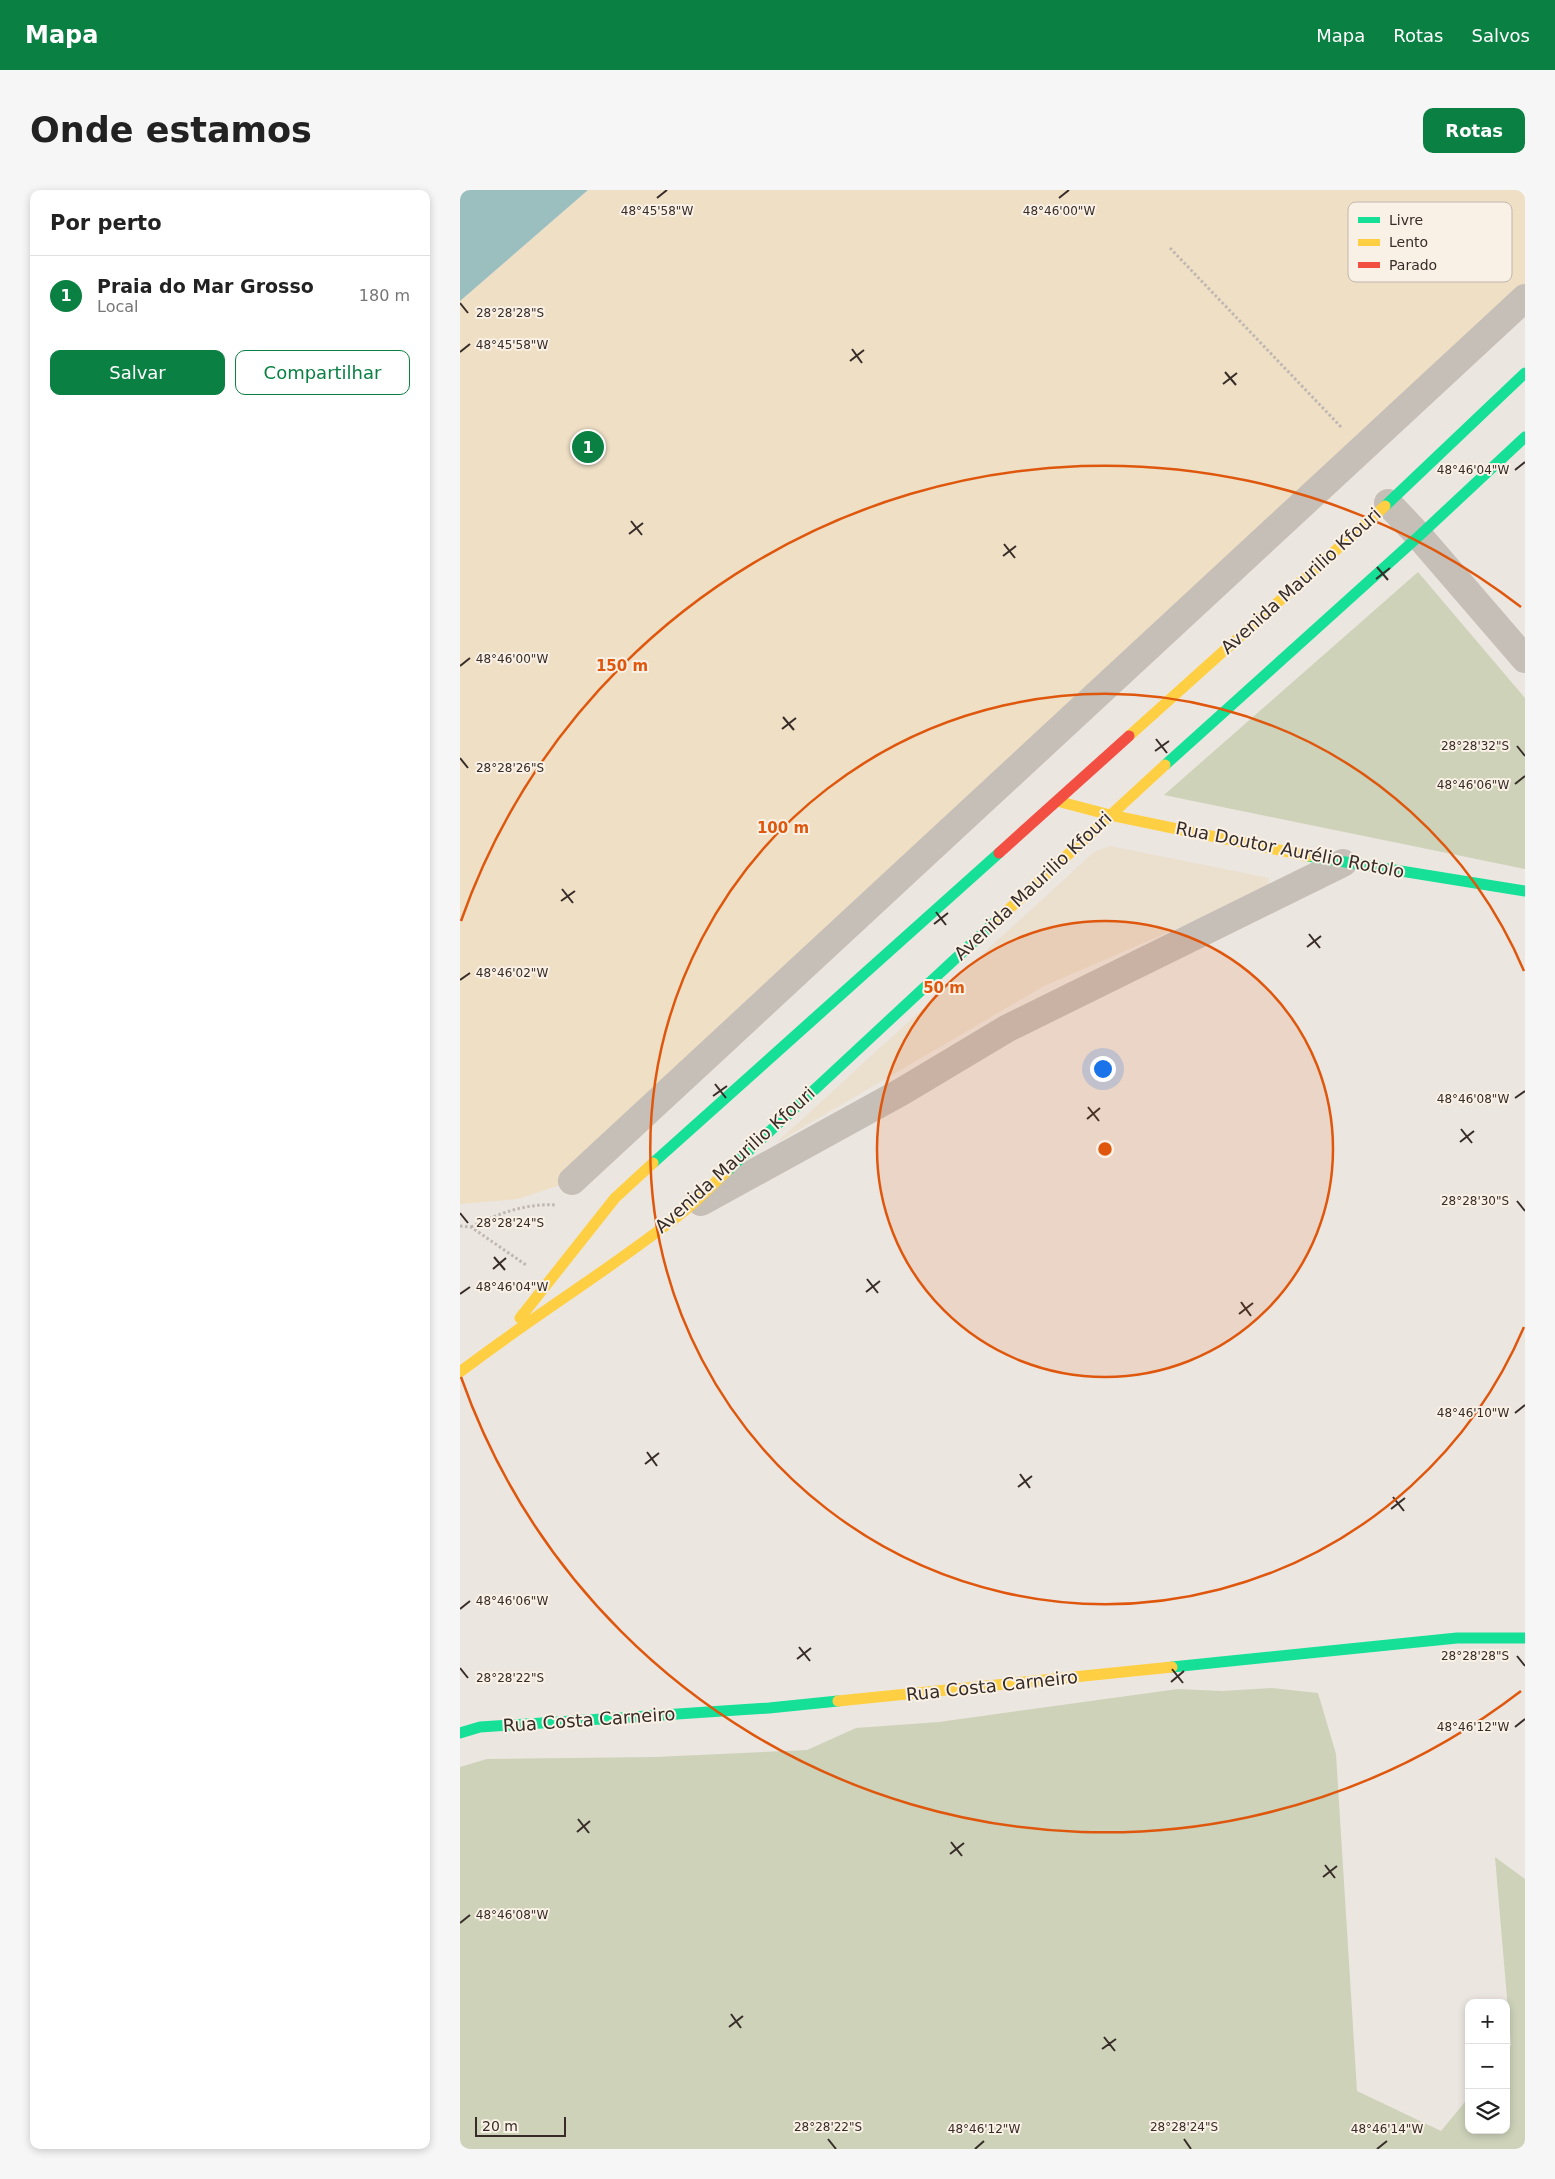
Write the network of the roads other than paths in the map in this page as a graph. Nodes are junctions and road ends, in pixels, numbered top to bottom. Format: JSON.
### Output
{"nodes":[{"id":1,"x":1525,"y":298,"type":"edge"},
{"id":2,"x":1525,"y":373,"type":"edge"},
{"id":3,"x":1525,"y":437,"type":"edge"},
{"id":4,"x":1388,"y":502,"type":"junction"},
{"id":5,"x":1419,"y":536,"type":"junction"},
{"id":6,"x":1525,"y":660,"type":"edge"},
{"id":7,"x":1056,"y":801,"type":"junction"},
{"id":8,"x":1110,"y":814,"type":"junction"},
{"id":9,"x":1343,"y":864,"type":"junction"},
{"id":10,"x":1525,"y":891,"type":"edge"},
{"id":11,"x":572,"y":1181,"type":"dead end"},
{"id":12,"x":684,"y":1211,"type":"junction"},
{"id":13,"x":504,"y":1339,"type":"junction"},
{"id":14,"x":460,"y":1372,"type":"edge"},
{"id":15,"x":1525,"y":1638,"type":"edge"},
{"id":16,"x":460,"y":1733,"type":"edge"}],
"edges":[{"from":1,"to":11,"type":"street"},
{"from":2,"to":4,"type":"street","name":"Avenida Maurilio Kfouri"},
{"from":3,"to":5,"type":"street","name":"Avenida Maurilio Kfouri"},
{"from":4,"to":5,"type":"street"},
{"from":4,"to":7,"type":"street","name":"Avenida Maurilio Kfouri"},
{"from":5,"to":6,"type":"street"},
{"from":5,"to":8,"type":"street","name":"Avenida Maurilio Kfouri"},
{"from":7,"to":8,"type":"street","name":"Rua Doutor Aurélio Rotolo"},
{"from":7,"to":13,"type":"street","name":"Avenida Maurilio Kfouri"},
{"from":8,"to":9,"type":"street","name":"Rua Doutor Aurélio Rotolo"},
{"from":8,"to":12,"type":"street","name":"Avenida Maurilio Kfouri"},
{"from":9,"to":10,"type":"street","name":"Rua Doutor Aurélio Rotolo"},
{"from":9,"to":12,"type":"street"},
{"from":12,"to":13,"type":"street","name":"Avenida Maurilio Kfouri"},
{"from":13,"to":14,"type":"street"},
{"from":15,"to":16,"type":"street","name":"Rua Costa Carneiro"}]}
